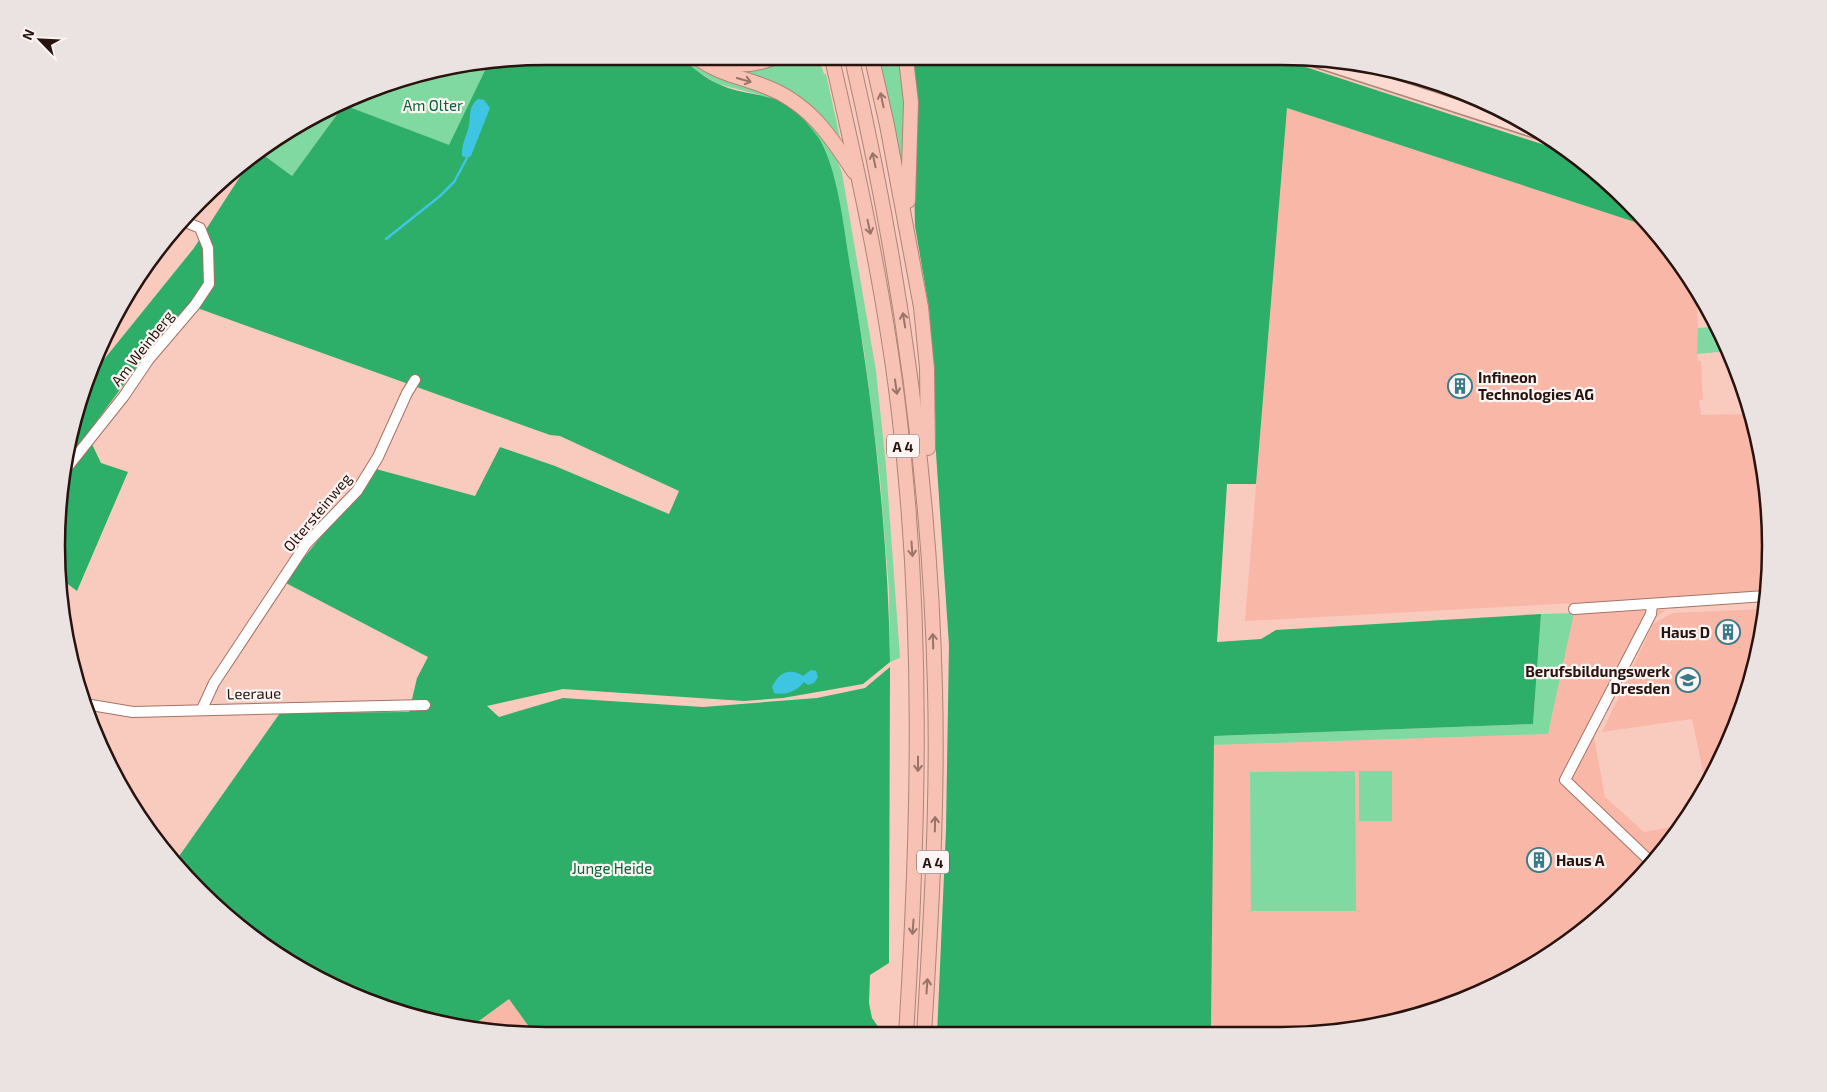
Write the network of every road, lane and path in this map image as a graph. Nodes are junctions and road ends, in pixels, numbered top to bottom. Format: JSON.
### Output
{"nodes":[{"id":1,"x":708,"y":65,"type":"edge"},
{"id":2,"x":833,"y":65,"type":"edge"},
{"id":3,"x":853,"y":65,"type":"edge"},
{"id":4,"x":873,"y":65,"type":"edge"},
{"id":5,"x":907,"y":65,"type":"edge"},
{"id":6,"x":1341,"y":69,"type":"edge"},
{"id":7,"x":1512,"y":124,"type":"edge"},
{"id":8,"x":859,"y":179,"type":"junction"},
{"id":9,"x":189,"y":224,"type":"edge"},
{"id":10,"x":908,"y":234,"type":"junction"},
{"id":11,"x":415,"y":380,"type":"dead end"},
{"id":12,"x":73,"y":461,"type":"edge"},
{"id":13,"x":923,"y":472,"type":"junction"},
{"id":14,"x":1759,"y":596,"type":"edge"},
{"id":15,"x":1652,"y":604,"type":"junction"},
{"id":16,"x":1574,"y":608,"type":"dead end"},
{"id":17,"x":93,"y":705,"type":"edge"},
{"id":18,"x":425,"y":705,"type":"dead end"},
{"id":19,"x":202,"y":708,"type":"junction"},
{"id":20,"x":1647,"y":858,"type":"edge"},
{"id":21,"x":906,"y":1027,"type":"edge"},
{"id":22,"x":924,"y":1027,"type":"edge"}],
"edges":[{"from":1,"to":8,"type":"highway","one_way":true},
{"from":2,"to":8,"type":"highway","number":"A 4"},
{"from":13,"to":3,"type":"highway","number":"A 4","one_way":true},
{"from":10,"to":4,"type":"highway","one_way":true},
{"from":5,"to":10,"type":"highway"},
{"from":6,"to":7,"type":"main road"},
{"from":8,"to":21,"type":"highway","number":"A 4","one_way":true},
{"from":9,"to":12,"type":"street","name":"Am Weinberg"},
{"from":10,"to":13,"type":"highway"},
{"from":11,"to":19,"type":"street","name":"Oltersteinweg"},
{"from":22,"to":13,"type":"highway","number":"A 4","one_way":true},
{"from":14,"to":15,"type":"street"},
{"from":15,"to":16,"type":"street"},
{"from":15,"to":20,"type":"street"},
{"from":17,"to":19,"type":"street","name":"Leeraue"},
{"from":18,"to":19,"type":"street","name":"Leeraue"}]}
